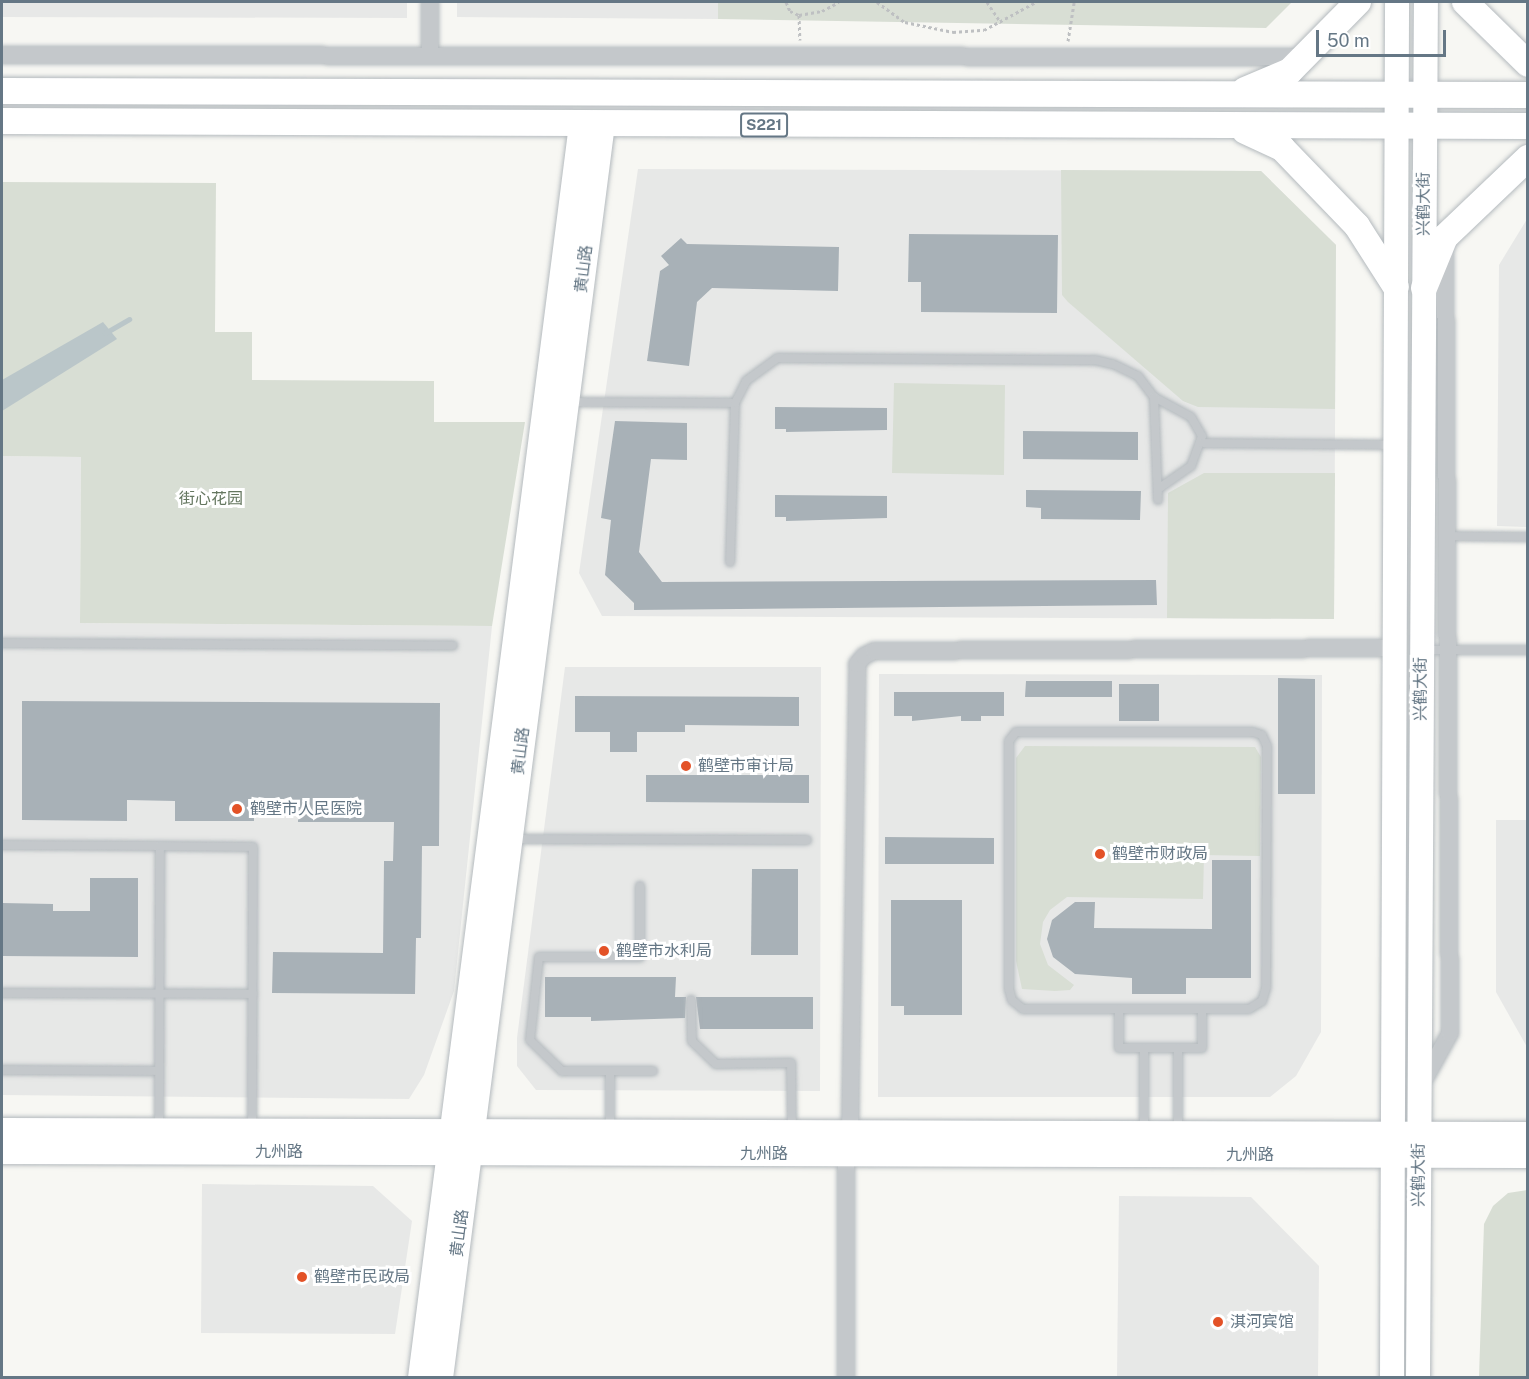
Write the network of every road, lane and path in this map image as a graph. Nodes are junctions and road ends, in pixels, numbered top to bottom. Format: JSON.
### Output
{"nodes":[{"id":1,"x":430,"y":2,"type":"edge"},
{"id":2,"x":786,"y":2,"type":"edge"},
{"id":3,"x":839,"y":2,"type":"edge"},
{"id":4,"x":877,"y":2,"type":"edge"},
{"id":5,"x":987,"y":2,"type":"edge"},
{"id":6,"x":1036,"y":2,"type":"edge"},
{"id":7,"x":1074,"y":2,"type":"edge"},
{"id":8,"x":1358,"y":2,"type":"edge"},
{"id":9,"x":1397,"y":2,"type":"edge"},
{"id":10,"x":1426,"y":2,"type":"edge"},
{"id":11,"x":1465,"y":2,"type":"edge"},
{"id":12,"x":799,"y":15,"type":"junction"},
{"id":13,"x":1001,"y":23,"type":"junction"},
{"id":14,"x":2,"y":55,"type":"edge"},
{"id":15,"x":430,"y":56,"type":"junction"},
{"id":16,"x":801,"y":56,"type":"junction"},
{"id":17,"x":1062,"y":57,"type":"junction"},
{"id":18,"x":1305,"y":57,"type":"junction"},
{"id":19,"x":1526,"y":62,"type":"edge"},
{"id":20,"x":2,"y":91,"type":"edge"},
{"id":21,"x":1226,"y":95,"type":"junction"},
{"id":22,"x":1397,"y":95,"type":"junction"},
{"id":23,"x":1425,"y":95,"type":"junction"},
{"id":24,"x":1527,"y":95,"type":"edge"},
{"id":25,"x":2,"y":121,"type":"edge"},
{"id":26,"x":592,"y":124,"type":"junction"},
{"id":27,"x":1231,"y":126,"type":"junction"},
{"id":28,"x":1397,"y":126,"type":"junction"},
{"id":29,"x":1425,"y":126,"type":"junction"},
{"id":30,"x":1527,"y":126,"type":"edge"},
{"id":31,"x":1527,"y":158,"type":"edge"},
{"id":32,"x":1445,"y":237,"type":"junction"},
{"id":33,"x":1396,"y":287,"type":"junction"},
{"id":34,"x":1424,"y":288,"type":"junction"},
{"id":35,"x":1154,"y":397,"type":"junction"},
{"id":36,"x":567,"y":402,"type":"junction"},
{"id":37,"x":735,"y":403,"type":"junction"},
{"id":38,"x":1203,"y":443,"type":"junction"},
{"id":39,"x":1395,"y":444,"type":"junction"},
{"id":40,"x":1158,"y":489,"type":"junction"},
{"id":41,"x":1158,"y":500,"type":"dead end"},
{"id":42,"x":1448,"y":536,"type":"junction"},
{"id":43,"x":1527,"y":537,"type":"edge"},
{"id":44,"x":730,"y":562,"type":"dead end"},
{"id":45,"x":2,"y":643,"type":"edge"},
{"id":46,"x":453,"y":645,"type":"dead end"},
{"id":47,"x":1394,"y":648,"type":"junction"},
{"id":48,"x":1421,"y":650,"type":"junction"},
{"id":49,"x":1449,"y":650,"type":"junction"},
{"id":50,"x":1527,"y":650,"type":"edge"},
{"id":51,"x":510,"y":839,"type":"junction"},
{"id":52,"x":807,"y":840,"type":"dead end"},
{"id":53,"x":2,"y":845,"type":"edge"},
{"id":54,"x":160,"y":846,"type":"junction"},
{"id":55,"x":640,"y":886,"type":"dead end"},
{"id":56,"x":2,"y":993,"type":"edge"},
{"id":57,"x":160,"y":994,"type":"junction"},
{"id":58,"x":253,"y":994,"type":"junction"},
{"id":59,"x":691,"y":1000,"type":"dead end"},
{"id":60,"x":1119,"y":1009,"type":"junction"},
{"id":61,"x":1202,"y":1009,"type":"junction"},
{"id":62,"x":1144,"y":1048,"type":"junction"},
{"id":63,"x":1178,"y":1048,"type":"junction"},
{"id":64,"x":2,"y":1070,"type":"edge"},
{"id":65,"x":159,"y":1071,"type":"junction"},
{"id":66,"x":610,"y":1071,"type":"junction"},
{"id":67,"x":653,"y":1071,"type":"dead end"},
{"id":68,"x":1419,"y":1089,"type":"junction"},
{"id":69,"x":2,"y":1130,"type":"edge"},
{"id":70,"x":159,"y":1130,"type":"junction"},
{"id":71,"x":252,"y":1131,"type":"junction"},
{"id":72,"x":610,"y":1132,"type":"junction"},
{"id":73,"x":792,"y":1132,"type":"junction"},
{"id":74,"x":1143,"y":1133,"type":"junction"},
{"id":75,"x":1178,"y":1133,"type":"junction"},
{"id":76,"x":1527,"y":1134,"type":"edge"},
{"id":77,"x":461,"y":1142,"type":"junction"},
{"id":78,"x":848,"y":1143,"type":"junction"},
{"id":79,"x":1392,"y":1145,"type":"junction"},
{"id":80,"x":1419,"y":1145,"type":"junction"},
{"id":81,"x":2,"y":1152,"type":"edge"},
{"id":82,"x":1527,"y":1156,"type":"edge"},
{"id":83,"x":420,"y":1377,"type":"edge"},
{"id":84,"x":441,"y":1377,"type":"edge"},
{"id":85,"x":846,"y":1377,"type":"edge"},
{"id":86,"x":1392,"y":1377,"type":"edge"},
{"id":87,"x":1418,"y":1377,"type":"edge"}],
"edges":[{"from":1,"to":15,"type":"street"},
{"from":2,"to":12,"type":"path"},
{"from":3,"to":12,"type":"path"},
{"from":4,"to":13,"type":"path"},
{"from":5,"to":13,"type":"path"},
{"from":6,"to":13,"type":"path"},
{"from":7,"to":17,"type":"path"},
{"from":8,"to":18,"type":"main road"},
{"from":9,"to":22,"type":"street","name":"兴鹤大街"},
{"from":10,"to":23,"type":"street","name":"兴鹤大街"},
{"from":11,"to":19,"type":"main road"},
{"from":12,"to":16,"type":"path"},
{"from":14,"to":15,"type":"street"},
{"from":15,"to":16,"type":"street"},
{"from":16,"to":17,"type":"street"},
{"from":17,"to":18,"type":"street"},
{"from":18,"to":21,"type":"main road"},
{"from":20,"to":21,"type":"main road","number":"S221"},
{"from":21,"to":22,"type":"main road","number":"S221"},
{"from":22,"to":23,"type":"main road","number":"S221"},
{"from":22,"to":28,"type":"street","name":"兴鹤大街"},
{"from":23,"to":24,"type":"main road","number":"S221"},
{"from":23,"to":29,"type":"street","name":"兴鹤大街"},
{"from":25,"to":26,"type":"main road","number":"S221"},
{"from":26,"to":27,"type":"main road","number":"S221"},
{"from":26,"to":36,"type":"street","name":"黄山路"},
{"from":26,"to":77,"type":"street","name":"黄山路"},
{"from":27,"to":28,"type":"main road","number":"S221"},
{"from":27,"to":33,"type":"main road"},
{"from":28,"to":29,"type":"main road","number":"S221"},
{"from":28,"to":33,"type":"street","name":"兴鹤大街"},
{"from":29,"to":30,"type":"main road","number":"S221"},
{"from":29,"to":34,"type":"street","name":"兴鹤大街"},
{"from":31,"to":32,"type":"main road"},
{"from":32,"to":34,"type":"main road"},
{"from":32,"to":42,"type":"street"},
{"from":33,"to":39,"type":"street","name":"兴鹤大街"},
{"from":34,"to":48,"type":"street","name":"兴鹤大街"},
{"from":35,"to":37,"type":"lane"},
{"from":35,"to":38,"type":"lane"},
{"from":35,"to":40,"type":"lane"},
{"from":36,"to":37,"type":"lane"},
{"from":36,"to":51,"type":"street","name":"黄山路"},
{"from":37,"to":44,"type":"lane"},
{"from":38,"to":39,"type":"lane"},
{"from":38,"to":40,"type":"lane"},
{"from":39,"to":47,"type":"street","name":"兴鹤大街"},
{"from":40,"to":41,"type":"lane"},
{"from":42,"to":43,"type":"lane"},
{"from":42,"to":49,"type":"street"},
{"from":45,"to":46,"type":"lane"},
{"from":47,"to":78,"type":"street"},
{"from":47,"to":79,"type":"street","name":"兴鹤大街"},
{"from":48,"to":49,"type":"lane"},
{"from":48,"to":68,"type":"street","name":"兴鹤大街"},
{"from":49,"to":50,"type":"lane"},
{"from":49,"to":68,"type":"street"},
{"from":51,"to":52,"type":"lane"},
{"from":51,"to":77,"type":"street","name":"黄山路"},
{"from":53,"to":54,"type":"lane"},
{"from":54,"to":57,"type":"lane"},
{"from":54,"to":58,"type":"lane"},
{"from":55,"to":66,"type":"lane"},
{"from":56,"to":57,"type":"lane"},
{"from":57,"to":58,"type":"lane"},
{"from":57,"to":65,"type":"lane"},
{"from":58,"to":71,"type":"lane"},
{"from":59,"to":73,"type":"lane"},
{"from":60,"to":61,"type":"lane"},
{"from":60,"to":61,"type":"lane"},
{"from":60,"to":62,"type":"lane"},
{"from":61,"to":63,"type":"lane"},
{"from":62,"to":63,"type":"lane"},
{"from":62,"to":74,"type":"lane"},
{"from":63,"to":75,"type":"lane"},
{"from":64,"to":65,"type":"lane"},
{"from":65,"to":70,"type":"lane"},
{"from":66,"to":67,"type":"lane"},
{"from":66,"to":72,"type":"lane"},
{"from":68,"to":80,"type":"street","name":"兴鹤大街"},
{"from":69,"to":70,"type":"street","name":"九州路"},
{"from":70,"to":71,"type":"street","name":"九州路"},
{"from":71,"to":77,"type":"street","name":"九州路"},
{"from":72,"to":73,"type":"street","name":"九州路"},
{"from":72,"to":77,"type":"street","name":"九州路"},
{"from":73,"to":78,"type":"street","name":"九州路"},
{"from":74,"to":75,"type":"street","name":"九州路"},
{"from":74,"to":78,"type":"street","name":"九州路"},
{"from":75,"to":79,"type":"street","name":"九州路"},
{"from":76,"to":80,"type":"street","name":"九州路"},
{"from":77,"to":78,"type":"street","name":"九州路"},
{"from":77,"to":81,"type":"street","name":"九州路"},
{"from":77,"to":83,"type":"street","name":"黄山路"},
{"from":77,"to":84,"type":"street","name":"黄山路"},
{"from":78,"to":79,"type":"street","name":"九州路"},
{"from":78,"to":85,"type":"street"},
{"from":79,"to":80,"type":"street","name":"九州路"},
{"from":79,"to":86,"type":"street","name":"兴鹤大街"},
{"from":80,"to":82,"type":"street","name":"九州路"},
{"from":80,"to":87,"type":"street","name":"兴鹤大街"}]}
